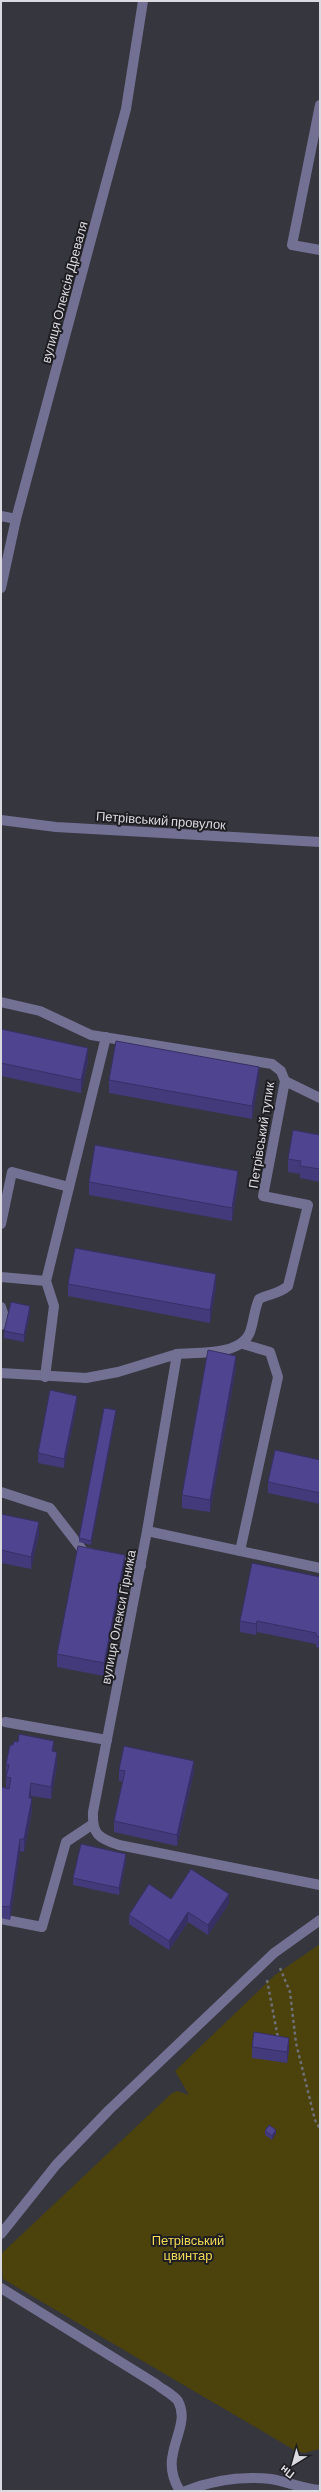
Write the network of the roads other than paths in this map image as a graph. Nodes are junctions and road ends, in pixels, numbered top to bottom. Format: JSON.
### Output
{"nodes":[{"id":1,"x":143,"y":1,"type":"edge"},
{"id":2,"x":320,"y":105,"type":"edge"},
{"id":3,"x":320,"y":250,"type":"edge"},
{"id":4,"x":1,"y":516,"type":"edge"},
{"id":5,"x":16,"y":519,"type":"junction"},
{"id":6,"x":1,"y":588,"type":"edge"},
{"id":7,"x":1,"y":820,"type":"edge"},
{"id":8,"x":320,"y":842,"type":"edge"},
{"id":9,"x":1,"y":1002,"type":"edge"},
{"id":10,"x":106,"y":1037,"type":"junction"},
{"id":11,"x":284,"y":1081,"type":"junction"},
{"id":12,"x":320,"y":1098,"type":"edge"},
{"id":13,"x":69,"y":1187,"type":"junction"},
{"id":14,"x":1,"y":1224,"type":"edge"},
{"id":15,"x":1,"y":1277,"type":"edge"},
{"id":16,"x":46,"y":1281,"type":"junction"},
{"id":17,"x":1,"y":1307,"type":"edge"},
{"id":18,"x":1,"y":1325,"type":"edge"},
{"id":19,"x":243,"y":1344,"type":"junction"},
{"id":20,"x":177,"y":1354,"type":"junction"},
{"id":21,"x":1,"y":1373,"type":"edge"},
{"id":22,"x":45,"y":1377,"type":"junction"},
{"id":23,"x":1,"y":1492,"type":"edge"},
{"id":24,"x":147,"y":1531,"type":"junction"},
{"id":25,"x":240,"y":1551,"type":"junction"},
{"id":26,"x":141,"y":1566,"type":"junction"},
{"id":27,"x":320,"y":1568,"type":"edge"},
{"id":28,"x":5,"y":1722,"type":"dead end"},
{"id":29,"x":107,"y":1740,"type":"junction"},
{"id":30,"x":93,"y":1824,"type":"junction"},
{"id":31,"x":320,"y":1885,"type":"edge"},
{"id":32,"x":1,"y":1919,"type":"edge"},
{"id":33,"x":320,"y":1920,"type":"edge"},
{"id":34,"x":1,"y":2234,"type":"edge"},
{"id":35,"x":1,"y":2288,"type":"edge"},
{"id":36,"x":320,"y":2490,"type":"edge"},
{"id":37,"x":180,"y":2491,"type":"edge"},
{"id":38,"x":186,"y":2491,"type":"edge"}],
"edges":[{"from":1,"to":5,"type":"street","name":"вулиця Олексія Древаля"},
{"from":2,"to":3,"type":"street"},
{"from":4,"to":5,"type":"street"},
{"from":5,"to":6,"type":"street","name":"вулиця Олексія Древаля"},
{"from":7,"to":8,"type":"street","name":"Петрівський провулок"},
{"from":9,"to":10,"type":"street","name":"Петрівський тупик"},
{"from":10,"to":11,"type":"street","name":"Петрівський тупик"},
{"from":10,"to":13,"type":"street"},
{"from":11,"to":12,"type":"street"},
{"from":11,"to":19,"type":"street","name":"Петрівський тупик"},
{"from":13,"to":14,"type":"street"},
{"from":13,"to":16,"type":"street"},
{"from":15,"to":16,"type":"street"},
{"from":16,"to":22,"type":"street"},
{"from":17,"to":18,"type":"street"},
{"from":19,"to":20,"type":"street"},
{"from":19,"to":25,"type":"street"},
{"from":20,"to":22,"type":"street"},
{"from":20,"to":24,"type":"street","name":"вулиця Олекси Гірника"},
{"from":21,"to":22,"type":"street"},
{"from":23,"to":26,"type":"street"},
{"from":24,"to":25,"type":"street"},
{"from":24,"to":26,"type":"street","name":"вулиця Олекси Гірника"},
{"from":25,"to":27,"type":"street"},
{"from":26,"to":29,"type":"street","name":"вулиця Олекси Гірника"},
{"from":28,"to":29,"type":"street"},
{"from":29,"to":30,"type":"street","name":"вулиця Олекси Гірника"},
{"from":30,"to":31,"type":"street"},
{"from":30,"to":32,"type":"street"},
{"from":33,"to":34,"type":"street"},
{"from":35,"to":37,"type":"street"},
{"from":36,"to":38,"type":"street"}]}
